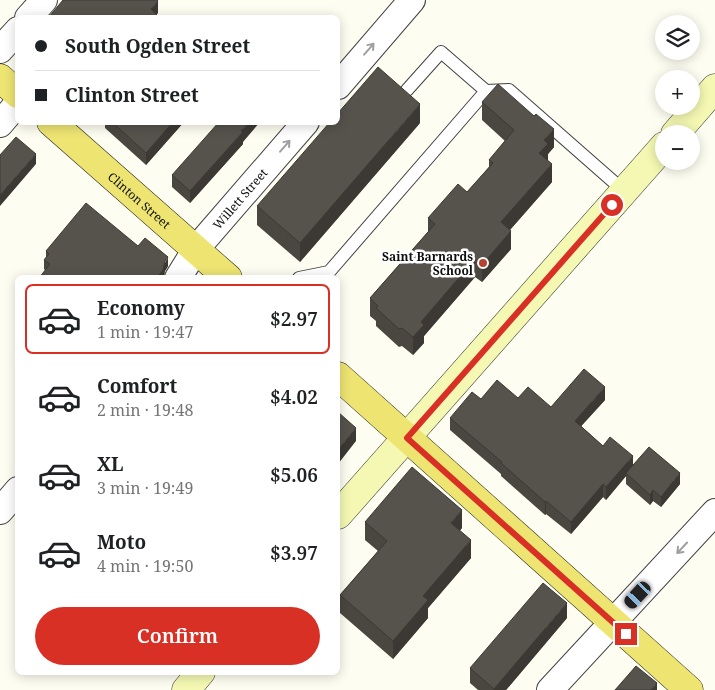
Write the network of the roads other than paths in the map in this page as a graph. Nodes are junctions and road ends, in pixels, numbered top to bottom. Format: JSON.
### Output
{"nodes":[{"id":1,"x":44,"y":0,"type":"edge"},
{"id":2,"x":412,"y":0,"type":"edge"},
{"id":3,"x":31,"y":15,"type":"edge"},
{"id":4,"x":15,"y":33,"type":"edge"},
{"id":5,"x":0,"y":50,"type":"edge"},
{"id":6,"x":0,"y":78,"type":"edge"},
{"id":7,"x":340,"y":84,"type":"edge"},
{"id":8,"x":715,"y":88,"type":"edge"},
{"id":9,"x":408,"y":90,"type":"dead end"},
{"id":10,"x":15,"y":91,"type":"edge"},
{"id":11,"x":486,"y":91,"type":"junction"},
{"id":12,"x":15,"y":107,"type":"edge"},
{"id":13,"x":0,"y":124,"type":"edge"},
{"id":14,"x":54,"y":125,"type":"edge"},
{"id":15,"x":303,"y":125,"type":"edge"},
{"id":16,"x":683,"y":125,"type":"edge"},
{"id":17,"x":655,"y":156,"type":"edge"},
{"id":18,"x":624,"y":191,"type":"junction"},
{"id":19,"x":196,"y":249,"type":"junction"},
{"id":20,"x":180,"y":275,"type":"edge"},
{"id":21,"x":225,"y":275,"type":"edge"},
{"id":22,"x":314,"y":275,"type":"edge"},
{"id":23,"x":340,"y":378,"type":"edge"},
{"id":24,"x":407,"y":438,"type":"junction"},
{"id":25,"x":15,"y":494,"type":"edge"},
{"id":26,"x":0,"y":511,"type":"edge"},
{"id":27,"x":715,"y":512,"type":"edge"},
{"id":28,"x":340,"y":513,"type":"edge"},
{"id":29,"x":613,"y":623,"type":"junction"},
{"id":30,"x":198,"y":675,"type":"edge"},
{"id":31,"x":186,"y":690,"type":"edge"},
{"id":32,"x":550,"y":690,"type":"edge"},
{"id":33,"x":689,"y":690,"type":"edge"}],
"edges":[{"from":1,"to":3,"type":"street"},
{"from":7,"to":2,"type":"street","one_way":true},
{"from":4,"to":5,"type":"street"},
{"from":6,"to":10,"type":"main road"},
{"from":8,"to":16,"type":"street"},
{"from":9,"to":11,"type":"lane"},
{"from":11,"to":18,"type":"lane"},
{"from":11,"to":22,"type":"lane"},
{"from":12,"to":13,"type":"street"},
{"from":14,"to":19,"type":"main road","name":"Clinton Street"},
{"from":19,"to":15,"type":"street","name":"Willett Street","one_way":true},
{"from":17,"to":18,"type":"street"},
{"from":18,"to":24,"type":"street"},
{"from":19,"to":20,"type":"street","name":"Willett Street"},
{"from":19,"to":21,"type":"main road","name":"Clinton Street"},
{"from":23,"to":24,"type":"main road"},
{"from":24,"to":28,"type":"street"},
{"from":24,"to":29,"type":"main road"},
{"from":25,"to":26,"type":"street"},
{"from":27,"to":29,"type":"street","one_way":true},
{"from":29,"to":32,"type":"street"},
{"from":29,"to":33,"type":"main road"},
{"from":30,"to":31,"type":"street"}]}
